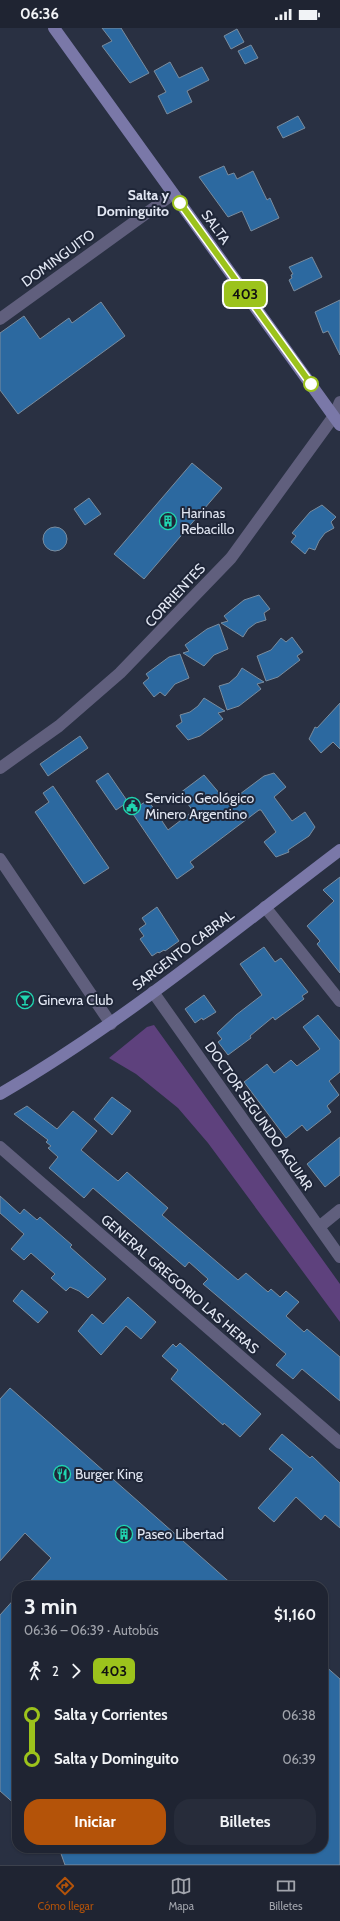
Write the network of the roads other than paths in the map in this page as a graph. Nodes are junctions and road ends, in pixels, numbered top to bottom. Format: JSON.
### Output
{"nodes":[{"id":1,"x":54,"y":28,"type":"edge"},
{"id":2,"x":173,"y":194,"type":"junction"},
{"id":3,"x":0,"y":319,"type":"edge"},
{"id":4,"x":340,"y":402,"type":"edge"},
{"id":5,"x":338,"y":418,"type":"edge"},
{"id":6,"x":0,"y":768,"type":"edge"},
{"id":7,"x":340,"y":850,"type":"edge"},
{"id":8,"x":0,"y":859,"type":"edge"},
{"id":9,"x":265,"y":906,"type":"junction"},
{"id":10,"x":153,"y":992,"type":"junction"},
{"id":11,"x":340,"y":1002,"type":"edge"},
{"id":12,"x":111,"y":1024,"type":"junction"},
{"id":13,"x":0,"y":1094,"type":"edge"},
{"id":14,"x":0,"y":1147,"type":"edge"},
{"id":15,"x":340,"y":1210,"type":"edge"},
{"id":16,"x":319,"y":1227,"type":"junction"},
{"id":17,"x":340,"y":1257,"type":"edge"},
{"id":18,"x":340,"y":1443,"type":"edge"}],
"edges":[{"from":1,"to":2,"type":"main road","name":"SALTA"},
{"from":2,"to":3,"type":"street","name":"DOMINGUITO"},
{"from":2,"to":5,"type":"main road","name":"SALTA"},
{"from":4,"to":5,"type":"street","name":"CORRIENTES"},
{"from":5,"to":6,"type":"street","name":"CORRIENTES"},
{"from":7,"to":9,"type":"main road","name":"SARGENTO CABRAL"},
{"from":8,"to":12,"type":"street"},
{"from":9,"to":10,"type":"main road","name":"SARGENTO CABRAL"},
{"from":9,"to":11,"type":"street"},
{"from":10,"to":12,"type":"main road","name":"SARGENTO CABRAL"},
{"from":10,"to":16,"type":"street","name":"DOCTOR SEGUNDO AGUIAR"},
{"from":12,"to":13,"type":"main road","name":"SARGENTO CABRAL"},
{"from":14,"to":18,"type":"street","name":"GENERAL GREGORIO LAS HERAS"},
{"from":15,"to":16,"type":"street"},
{"from":16,"to":17,"type":"street","name":"DOCTOR SEGUNDO AGUIAR"}]}
